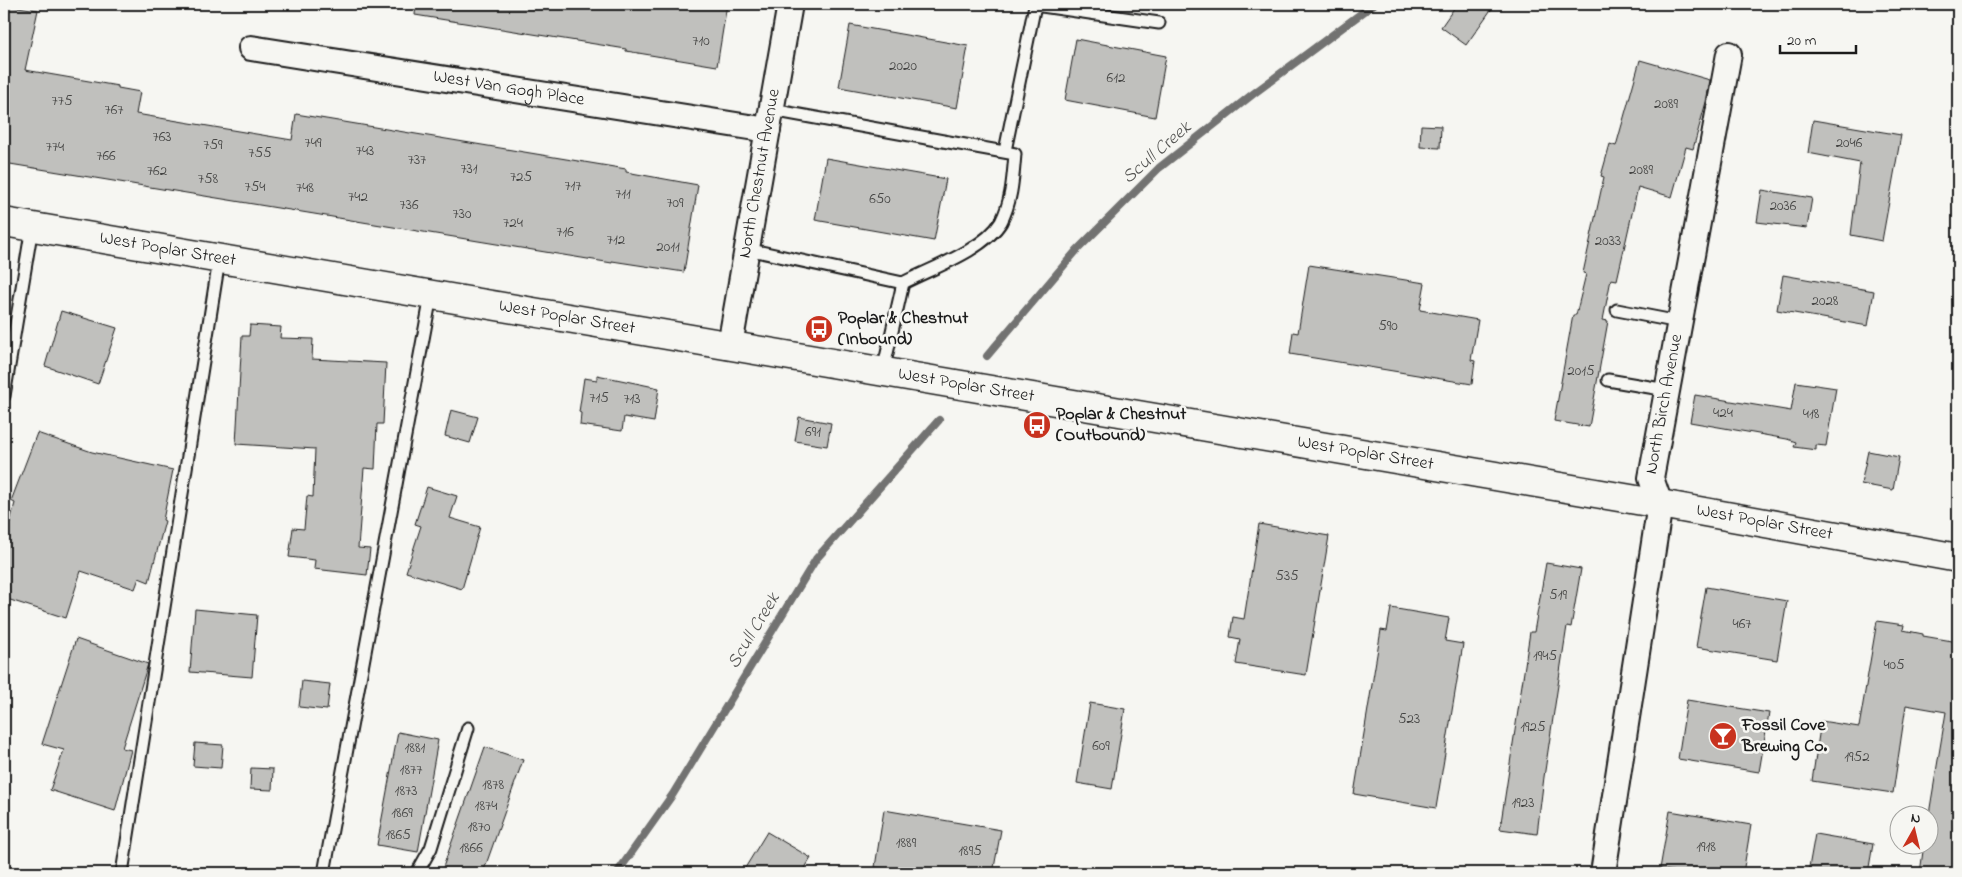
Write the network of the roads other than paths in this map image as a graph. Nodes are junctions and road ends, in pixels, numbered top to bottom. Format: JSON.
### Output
{"nodes":[{"id":1,"x":790,"y":4,"type":"edge"},
{"id":2,"x":1159,"y":23,"type":"dead end"},
{"id":3,"x":251,"y":48,"type":"dead end"},
{"id":4,"x":1729,"y":54,"type":"dead end"},
{"id":5,"x":770,"y":120,"type":"junction"},
{"id":6,"x":1005,"y":151,"type":"junction"},
{"id":7,"x":4,"y":222,"type":"edge"},
{"id":8,"x":32,"y":227,"type":"junction"},
{"id":9,"x":747,"y":250,"type":"junction"},
{"id":10,"x":219,"y":260,"type":"junction"},
{"id":11,"x":903,"y":283,"type":"junction"},
{"id":12,"x":432,"y":296,"type":"junction"},
{"id":13,"x":1617,"y":310,"type":"dead end"},
{"id":14,"x":1679,"y":322,"type":"junction"},
{"id":15,"x":730,"y":345,"type":"junction"},
{"id":16,"x":883,"y":371,"type":"junction"},
{"id":17,"x":1608,"y":380,"type":"dead end"},
{"id":18,"x":1667,"y":390,"type":"junction"},
{"id":19,"x":4,"y":396,"type":"edge"},
{"id":20,"x":1660,"y":504,"type":"junction"},
{"id":21,"x":1958,"y":558,"type":"edge"},
{"id":22,"x":468,"y":728,"type":"dead end"},
{"id":23,"x":122,"y":873,"type":"edge"},
{"id":24,"x":324,"y":873,"type":"edge"},
{"id":25,"x":417,"y":873,"type":"edge"},
{"id":26,"x":1603,"y":873,"type":"edge"}],
"edges":[{"from":1,"to":5,"type":"street","name":"North Chestnut Avenue"},
{"from":2,"to":6,"type":"lane"},
{"from":3,"to":5,"type":"street","name":"West Van Gogh Place"},
{"from":4,"to":14,"type":"street","name":"North Birch Avenue"},
{"from":5,"to":6,"type":"lane"},
{"from":5,"to":9,"type":"street","name":"North Chestnut Avenue"},
{"from":6,"to":11,"type":"lane"},
{"from":7,"to":8,"type":"street","name":"West Poplar Street"},
{"from":8,"to":10,"type":"street","name":"West Poplar Street"},
{"from":8,"to":19,"type":"lane"},
{"from":9,"to":11,"type":"lane"},
{"from":9,"to":15,"type":"street","name":"North Chestnut Avenue"},
{"from":10,"to":12,"type":"street","name":"West Poplar Street"},
{"from":10,"to":23,"type":"lane"},
{"from":11,"to":16,"type":"lane"},
{"from":12,"to":15,"type":"street","name":"West Poplar Street"},
{"from":12,"to":24,"type":"lane"},
{"from":13,"to":14,"type":"lane"},
{"from":14,"to":18,"type":"street","name":"North Birch Avenue"},
{"from":15,"to":16,"type":"street","name":"West Poplar Street"},
{"from":16,"to":20,"type":"street","name":"West Poplar Street"},
{"from":17,"to":18,"type":"lane"},
{"from":18,"to":20,"type":"street","name":"North Birch Avenue"},
{"from":20,"to":21,"type":"street","name":"West Poplar Street"},
{"from":20,"to":26,"type":"street","name":"North Birch Avenue"},
{"from":22,"to":25,"type":"lane"}]}
